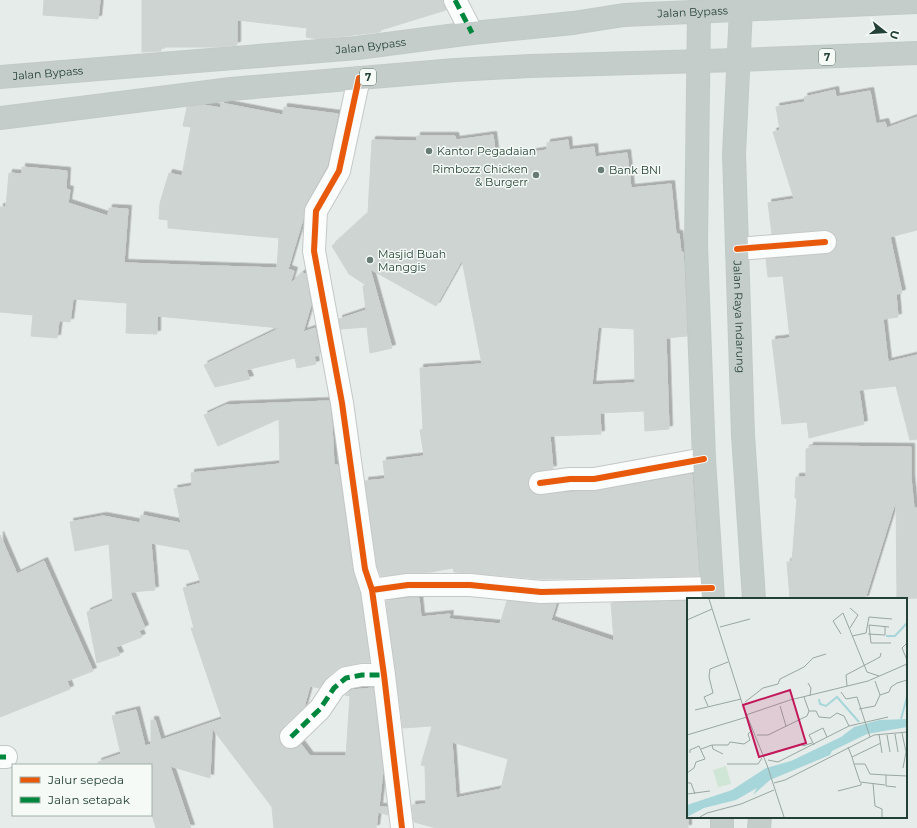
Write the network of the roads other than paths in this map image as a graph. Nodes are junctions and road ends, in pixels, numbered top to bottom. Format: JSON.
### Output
{"nodes":[{"id":1,"x":455,"y":0,"type":"edge"},
{"id":2,"x":917,"y":2,"type":"edge"},
{"id":3,"x":741,"y":10,"type":"junction"},
{"id":4,"x":699,"y":12,"type":"junction"},
{"id":5,"x":480,"y":32,"type":"junction"},
{"id":6,"x":917,"y":53,"type":"edge"},
{"id":7,"x":738,"y":60,"type":"junction"},
{"id":8,"x":698,"y":61,"type":"junction"},
{"id":9,"x":0,"y":77,"type":"edge"},
{"id":10,"x":359,"y":78,"type":"junction"},
{"id":11,"x":0,"y":118,"type":"edge"},
{"id":12,"x":826,"y":242,"type":"dead end"},
{"id":13,"x":737,"y":250,"type":"junction"},
{"id":14,"x":704,"y":459,"type":"junction"},
{"id":15,"x":540,"y":483,"type":"dead end"},
{"id":16,"x":372,"y":590,"type":"junction"},
{"id":17,"x":713,"y":593,"type":"edge"},
{"id":18,"x":754,"y":598,"type":"edge"},
{"id":19,"x":384,"y":675,"type":"junction"},
{"id":20,"x":291,"y":737,"type":"dead end"},
{"id":21,"x":760,"y":818,"type":"edge"},
{"id":22,"x":402,"y":828,"type":"edge"},
{"id":23,"x":759,"y":828,"type":"edge"}],
"edges":[{"from":1,"to":5,"type":"street"},
{"from":2,"to":3,"type":"highway","name":"Jalan Bypass"},
{"from":3,"to":4,"type":"highway","name":"Jalan Bypass"},
{"from":3,"to":7,"type":"highway","name":"Jalan Raya Indarung"},
{"from":4,"to":5,"type":"highway","name":"Jalan Bypass"},
{"from":4,"to":8,"type":"highway"},
{"from":5,"to":9,"type":"highway","name":"Jalan Bypass"},
{"from":6,"to":7,"type":"highway","number":"7"},
{"from":7,"to":8,"type":"highway","number":"7"},
{"from":7,"to":13,"type":"highway","name":"Jalan Raya Indarung"},
{"from":8,"to":10,"type":"highway","number":"7"},
{"from":8,"to":14,"type":"highway"},
{"from":10,"to":11,"type":"highway","number":"7"},
{"from":10,"to":16,"type":"street"},
{"from":12,"to":13,"type":"street"},
{"from":13,"to":18,"type":"highway","name":"Jalan Raya Indarung"},
{"from":14,"to":15,"type":"street"},
{"from":14,"to":17,"type":"highway"},
{"from":16,"to":17,"type":"street"},
{"from":16,"to":19,"type":"street"},
{"from":19,"to":20,"type":"street"},
{"from":19,"to":22,"type":"street"},
{"from":21,"to":23,"type":"highway"}]}
